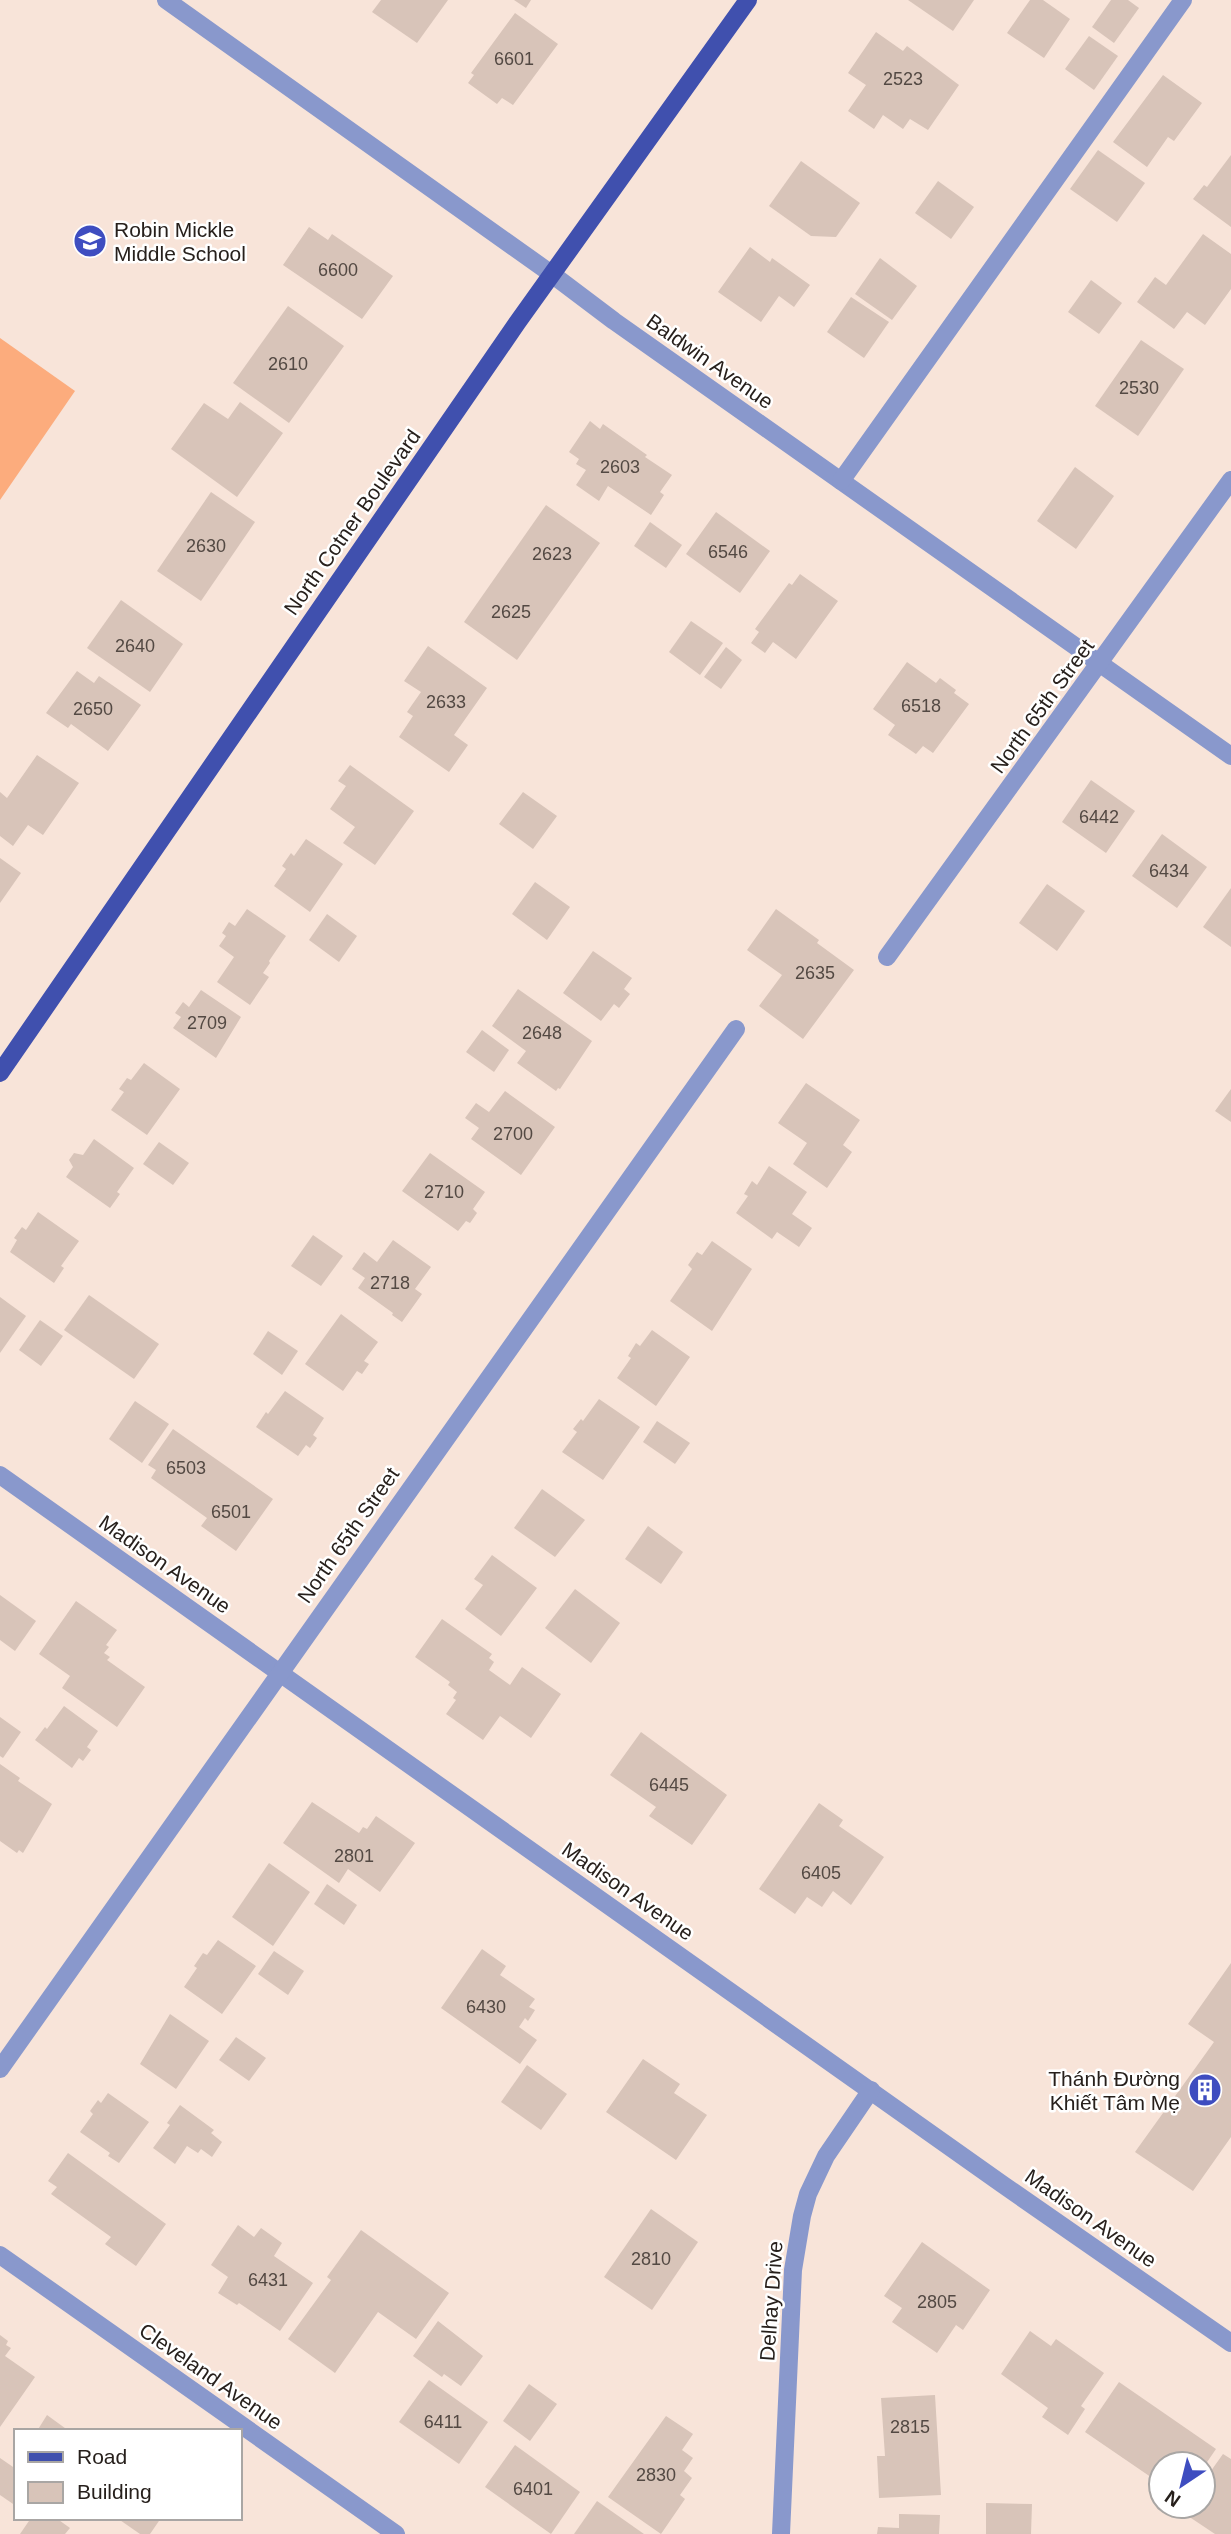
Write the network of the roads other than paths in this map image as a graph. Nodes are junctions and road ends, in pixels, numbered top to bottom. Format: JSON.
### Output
{"nodes":[{"id":1,"x":166,"y":0,"type":"edge"},
{"id":2,"x":748,"y":0,"type":"edge"},
{"id":3,"x":1183,"y":0,"type":"edge"},
{"id":4,"x":553,"y":275,"type":"junction"},
{"id":5,"x":1231,"y":480,"type":"edge"},
{"id":6,"x":841,"y":481,"type":"junction"},
{"id":7,"x":1100,"y":664,"type":"junction"},
{"id":8,"x":1231,"y":756,"type":"edge"},
{"id":9,"x":887,"y":957,"type":"dead end"},
{"id":10,"x":736,"y":1029,"type":"dead end"},
{"id":11,"x":0,"y":1073,"type":"edge"},
{"id":12,"x":0,"y":1475,"type":"edge"},
{"id":13,"x":278,"y":1673,"type":"junction"},
{"id":14,"x":0,"y":2069,"type":"edge"},
{"id":15,"x":871,"y":2090,"type":"junction"},
{"id":16,"x":0,"y":2255,"type":"edge"},
{"id":17,"x":1231,"y":2343,"type":"edge"},
{"id":18,"x":396,"y":2534,"type":"edge"},
{"id":19,"x":780,"y":2534,"type":"edge"}],
"edges":[{"from":1,"to":4,"type":"street","name":"Baldwin Avenue"},
{"from":2,"to":4,"type":"main road","name":"North Cotner Boulevard"},
{"from":3,"to":6,"type":"street"},
{"from":4,"to":6,"type":"street","name":"Baldwin Avenue"},
{"from":4,"to":11,"type":"main road","name":"North Cotner Boulevard"},
{"from":5,"to":7,"type":"street","name":"North 65th Street"},
{"from":6,"to":7,"type":"street","name":"Baldwin Avenue"},
{"from":7,"to":8,"type":"street","name":"Baldwin Avenue"},
{"from":7,"to":9,"type":"street","name":"North 65th Street"},
{"from":10,"to":13,"type":"street","name":"North 65th Street"},
{"from":12,"to":13,"type":"street","name":"Madison Avenue"},
{"from":13,"to":14,"type":"street","name":"North 65th Street"},
{"from":13,"to":15,"type":"street","name":"Madison Avenue"},
{"from":15,"to":17,"type":"street","name":"Madison Avenue"},
{"from":15,"to":19,"type":"street","name":"Delhay Drive"},
{"from":16,"to":18,"type":"street","name":"Cleveland Avenue"}]}
